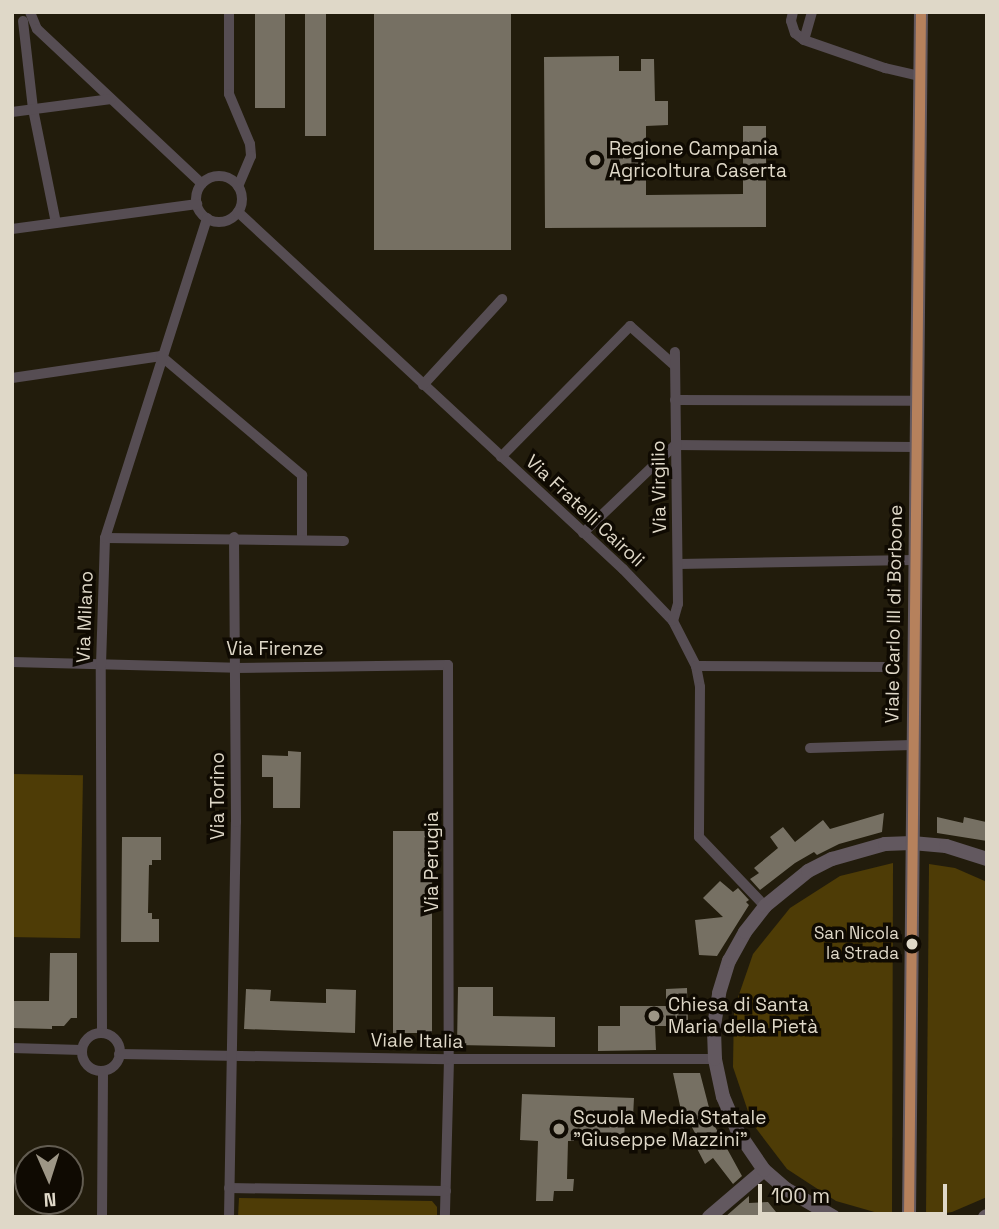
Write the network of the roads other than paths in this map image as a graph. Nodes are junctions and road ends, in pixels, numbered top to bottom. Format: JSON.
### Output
{"nodes":[{"id":1,"x":229,"y":12,"type":"edge"},
{"id":2,"x":793,"y":12,"type":"edge"},
{"id":3,"x":812,"y":12,"type":"edge"},
{"id":4,"x":920,"y":12,"type":"edge"},
{"id":5,"x":24,"y":19,"type":"edge"},
{"id":6,"x":804,"y":40,"type":"junction"},
{"id":7,"x":920,"y":76,"type":"junction"},
{"id":8,"x":111,"y":99,"type":"junction"},
{"id":9,"x":33,"y":109,"type":"junction"},
{"id":10,"x":12,"y":112,"type":"edge"},
{"id":11,"x":202,"y":184,"type":"junction"},
{"id":12,"x":238,"y":186,"type":"junction"},
{"id":13,"x":197,"y":204,"type":"junction"},
{"id":14,"x":238,"y":212,"type":"junction"},
{"id":15,"x":207,"y":218,"type":"junction"},
{"id":16,"x":55,"y":223,"type":"junction"},
{"id":17,"x":12,"y":229,"type":"edge"},
{"id":18,"x":502,"y":299,"type":"dead end"},
{"id":19,"x":675,"y":352,"type":"dead end"},
{"id":20,"x":161,"y":356,"type":"junction"},
{"id":21,"x":675,"y":366,"type":"junction"},
{"id":22,"x":12,"y":378,"type":"edge"},
{"id":23,"x":423,"y":385,"type":"junction"},
{"id":24,"x":675,"y":400,"type":"junction"},
{"id":25,"x":916,"y":401,"type":"junction"},
{"id":26,"x":675,"y":445,"type":"junction"},
{"id":27,"x":915,"y":447,"type":"junction"},
{"id":28,"x":501,"y":457,"type":"junction"},
{"id":29,"x":583,"y":533,"type":"junction"},
{"id":30,"x":234,"y":537,"type":"junction"},
{"id":31,"x":105,"y":538,"type":"junction"},
{"id":32,"x":302,"y":540,"type":"junction"},
{"id":33,"x":344,"y":541,"type":"dead end"},
{"id":34,"x":914,"y":560,"type":"junction"},
{"id":35,"x":678,"y":564,"type":"junction"},
{"id":36,"x":673,"y":621,"type":"junction"},
{"id":37,"x":12,"y":662,"type":"edge"},
{"id":38,"x":101,"y":665,"type":"junction"},
{"id":39,"x":449,"y":665,"type":"joint"},
{"id":40,"x":696,"y":666,"type":"junction"},
{"id":41,"x":887,"y":667,"type":"dead end"},
{"id":42,"x":236,"y":668,"type":"junction"},
{"id":43,"x":912,"y":745,"type":"junction"},
{"id":44,"x":810,"y":748,"type":"dead end"},
{"id":45,"x":912,"y":843,"type":"junction"},
{"id":46,"x":987,"y":859,"type":"edge"},
{"id":47,"x":765,"y":906,"type":"junction"},
{"id":48,"x":102,"y":1033,"type":"junction"},
{"id":49,"x":12,"y":1048,"type":"edge"},
{"id":50,"x":82,"y":1050,"type":"junction"},
{"id":51,"x":120,"y":1054,"type":"junction"},
{"id":52,"x":232,"y":1055,"type":"junction"},
{"id":53,"x":449,"y":1059,"type":"junction"},
{"id":54,"x":715,"y":1059,"type":"junction"},
{"id":55,"x":103,"y":1071,"type":"junction"},
{"id":56,"x":764,"y":1170,"type":"junction"},
{"id":57,"x":229,"y":1188,"type":"junction"},
{"id":58,"x":446,"y":1191,"type":"junction"},
{"id":59,"x":102,"y":1217,"type":"edge"},
{"id":60,"x":229,"y":1217,"type":"edge"},
{"id":61,"x":445,"y":1217,"type":"edge"},
{"id":62,"x":709,"y":1217,"type":"edge"},
{"id":63,"x":834,"y":1217,"type":"edge"},
{"id":64,"x":909,"y":1217,"type":"edge"}],
"edges":[{"from":1,"to":12,"type":"street"},
{"from":2,"to":6,"type":"street"},
{"from":3,"to":6,"type":"street"},
{"from":4,"to":7,"type":"main road","name":"Viale Carlo III di Borbone"},
{"from":5,"to":8,"type":"street"},
{"from":5,"to":9,"type":"street"},
{"from":6,"to":7,"type":"street"},
{"from":7,"to":25,"type":"main road","name":"Viale Carlo III di Borbone"},
{"from":8,"to":9,"type":"street"},
{"from":8,"to":11,"type":"street"},
{"from":9,"to":10,"type":"street"},
{"from":9,"to":16,"type":"street"},
{"from":11,"to":12,"type":"street"},
{"from":11,"to":13,"type":"street"},
{"from":12,"to":14,"type":"street"},
{"from":13,"to":15,"type":"street"},
{"from":13,"to":16,"type":"street"},
{"from":14,"to":15,"type":"street"},
{"from":14,"to":23,"type":"street","name":"Via Fratelli Cairoli"},
{"from":15,"to":20,"type":"street","name":"Via Milano"},
{"from":16,"to":17,"type":"street"},
{"from":18,"to":23,"type":"street"},
{"from":19,"to":21,"type":"street","name":"Via Virgilio"},
{"from":20,"to":22,"type":"street"},
{"from":20,"to":31,"type":"street","name":"Via Milano"},
{"from":20,"to":32,"type":"street"},
{"from":21,"to":24,"type":"street","name":"Via Virgilio"},
{"from":21,"to":28,"type":"street"},
{"from":23,"to":28,"type":"street","name":"Via Fratelli Cairoli"},
{"from":24,"to":25,"type":"street"},
{"from":24,"to":26,"type":"street","name":"Via Virgilio"},
{"from":25,"to":27,"type":"main road","name":"Viale Carlo III di Borbone"},
{"from":26,"to":27,"type":"street"},
{"from":26,"to":29,"type":"street"},
{"from":26,"to":35,"type":"street","name":"Via Virgilio"},
{"from":27,"to":34,"type":"main road","name":"Viale Carlo III di Borbone"},
{"from":28,"to":29,"type":"street","name":"Via Fratelli Cairoli"},
{"from":29,"to":36,"type":"street","name":"Via Fratelli Cairoli"},
{"from":30,"to":31,"type":"street"},
{"from":30,"to":32,"type":"street"},
{"from":30,"to":42,"type":"street","name":"Via Torino"},
{"from":31,"to":38,"type":"street","name":"Via Milano"},
{"from":32,"to":33,"type":"street"},
{"from":34,"to":35,"type":"street"},
{"from":34,"to":43,"type":"main road","name":"Viale Carlo III di Borbone"},
{"from":35,"to":36,"type":"street","name":"Via Virgilio"},
{"from":36,"to":40,"type":"street","name":"Via Fratelli Cairoli"},
{"from":37,"to":38,"type":"street","name":"Via Firenze"},
{"from":38,"to":42,"type":"street","name":"Via Firenze"},
{"from":38,"to":48,"type":"street","name":"Via Milano"},
{"from":39,"to":42,"type":"street","name":"Via Firenze"},
{"from":39,"to":53,"type":"street","name":"Via Perugia"},
{"from":40,"to":41,"type":"street"},
{"from":40,"to":47,"type":"street","name":"Via Fratelli Cairoli"},
{"from":42,"to":52,"type":"street","name":"Via Torino"},
{"from":43,"to":44,"type":"street"},
{"from":43,"to":45,"type":"main road","name":"Viale Carlo III di Borbone"},
{"from":45,"to":46,"type":"main road"},
{"from":45,"to":47,"type":"main road"},
{"from":45,"to":64,"type":"main road","name":"Viale Carlo III di Borbone"},
{"from":47,"to":54,"type":"main road"},
{"from":48,"to":50,"type":"street"},
{"from":48,"to":51,"type":"street"},
{"from":49,"to":50,"type":"street"},
{"from":50,"to":55,"type":"street"},
{"from":51,"to":52,"type":"street","name":"Viale Italia"},
{"from":51,"to":55,"type":"street"},
{"from":52,"to":53,"type":"street","name":"Viale Italia"},
{"from":52,"to":57,"type":"street","name":"Via Torino"},
{"from":53,"to":54,"type":"street","name":"Viale Italia"},
{"from":53,"to":58,"type":"street","name":"Via Perugia"},
{"from":54,"to":56,"type":"main road"},
{"from":55,"to":59,"type":"street"},
{"from":56,"to":62,"type":"main road"},
{"from":56,"to":63,"type":"main road"},
{"from":57,"to":58,"type":"street"},
{"from":57,"to":60,"type":"street","name":"Via Torino"},
{"from":58,"to":61,"type":"street","name":"Via Perugia"}]}
